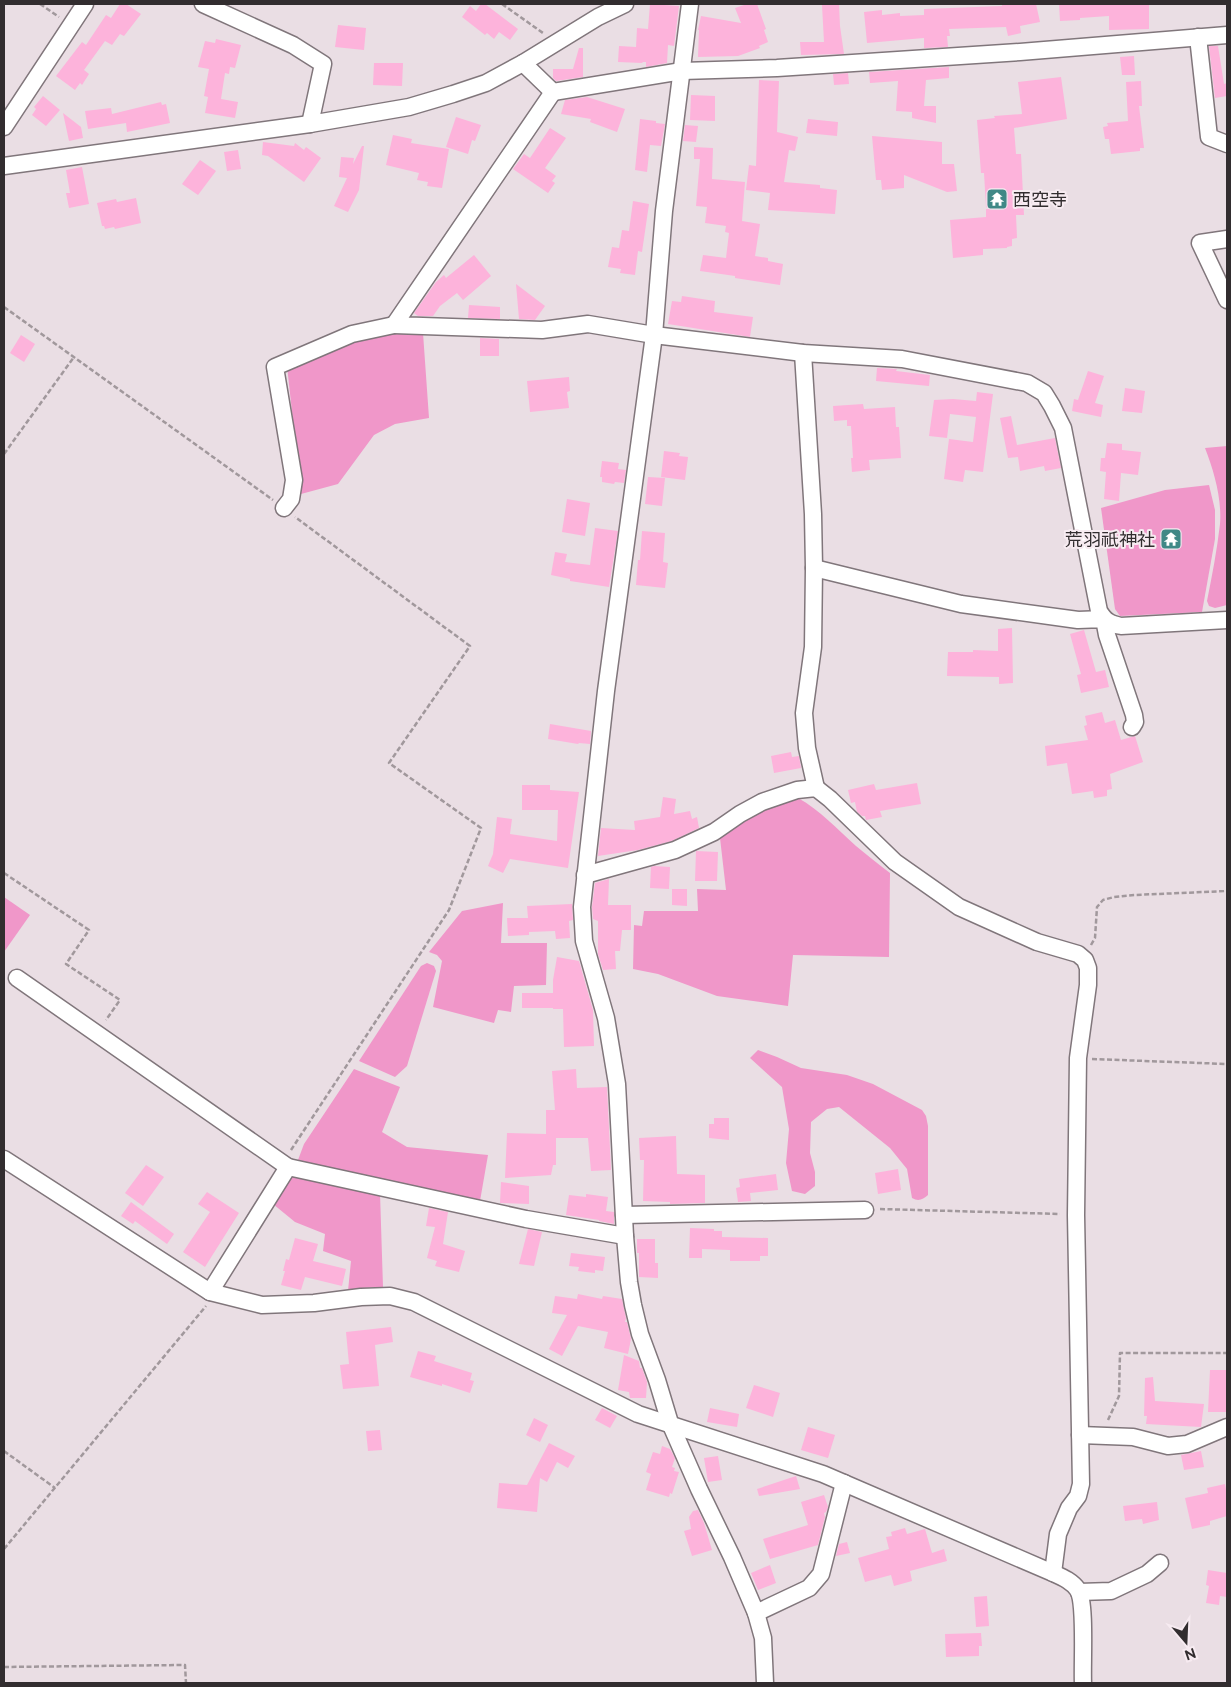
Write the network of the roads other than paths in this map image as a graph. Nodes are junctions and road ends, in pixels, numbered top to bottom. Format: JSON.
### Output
{"nodes":[{"id":1,"x":85,"y":4,"type":"edge"},
{"id":2,"x":203,"y":4,"type":"edge"},
{"id":3,"x":625,"y":4,"type":"edge"},
{"id":4,"x":690,"y":4,"type":"edge"},
{"id":5,"x":1227,"y":35,"type":"edge"},
{"id":6,"x":1198,"y":37,"type":"junction"},
{"id":7,"x":523,"y":63,"type":"junction"},
{"id":8,"x":682,"y":71,"type":"junction"},
{"id":9,"x":553,"y":92,"type":"junction"},
{"id":10,"x":310,"y":124,"type":"junction"},
{"id":11,"x":4,"y":127,"type":"edge"},
{"id":12,"x":1227,"y":144,"type":"edge"},
{"id":13,"x":4,"y":166,"type":"edge"},
{"id":14,"x":1227,"y":239,"type":"edge"},
{"id":15,"x":1227,"y":300,"type":"edge"},
{"id":16,"x":394,"y":325,"type":"junction"},
{"id":17,"x":654,"y":335,"type":"junction"},
{"id":18,"x":803,"y":353,"type":"junction"},
{"id":19,"x":284,"y":508,"type":"road end"},
{"id":20,"x":814,"y":568,"type":"junction"},
{"id":21,"x":1104,"y":619,"type":"junction"},
{"id":22,"x":1227,"y":620,"type":"edge"},
{"id":23,"x":1132,"y":727,"type":"dead end"},
{"id":24,"x":816,"y":788,"type":"junction"},
{"id":25,"x":584,"y":875,"type":"junction"},
{"id":26,"x":17,"y":978,"type":"dead end"},
{"id":27,"x":4,"y":1159,"type":"edge"},
{"id":28,"x":288,"y":1167,"type":"junction"},
{"id":29,"x":865,"y":1210,"type":"road end"},
{"id":30,"x":624,"y":1214,"type":"junction"},
{"id":31,"x":626,"y":1236,"type":"junction"},
{"id":32,"x":210,"y":1292,"type":"junction"},
{"id":33,"x":670,"y":1423,"type":"junction"},
{"id":34,"x":1227,"y":1427,"type":"edge"},
{"id":35,"x":1080,"y":1435,"type":"junction"},
{"id":36,"x":844,"y":1483,"type":"junction"},
{"id":37,"x":1160,"y":1563,"type":"dead end"},
{"id":38,"x":1053,"y":1573,"type":"junction"},
{"id":39,"x":1079,"y":1592,"type":"junction"},
{"id":40,"x":756,"y":1613,"type":"junction"},
{"id":41,"x":765,"y":1683,"type":"edge"},
{"id":42,"x":1082,"y":1683,"type":"edge"}],
"edges":[{"from":1,"to":11,"type":"street"},
{"from":2,"to":10,"type":"street"},
{"from":3,"to":7,"type":"street"},
{"from":4,"to":8,"type":"street"},
{"from":5,"to":6,"type":"street"},
{"from":6,"to":8,"type":"street"},
{"from":6,"to":12,"type":"street"},
{"from":7,"to":9,"type":"street"},
{"from":7,"to":10,"type":"street"},
{"from":8,"to":9,"type":"street"},
{"from":8,"to":17,"type":"street"},
{"from":9,"to":16,"type":"street"},
{"from":10,"to":13,"type":"street"},
{"from":14,"to":15,"type":"street"},
{"from":16,"to":17,"type":"street"},
{"from":16,"to":19,"type":"street"},
{"from":17,"to":18,"type":"street"},
{"from":17,"to":25,"type":"street"},
{"from":18,"to":20,"type":"street"},
{"from":18,"to":21,"type":"street"},
{"from":20,"to":21,"type":"street"},
{"from":20,"to":24,"type":"street"},
{"from":21,"to":22,"type":"street"},
{"from":21,"to":23,"type":"street"},
{"from":24,"to":25,"type":"street"},
{"from":24,"to":35,"type":"street"},
{"from":25,"to":30,"type":"street"},
{"from":26,"to":28,"type":"street"},
{"from":27,"to":32,"type":"street"},
{"from":28,"to":31,"type":"street"},
{"from":28,"to":32,"type":"street"},
{"from":29,"to":30,"type":"street"},
{"from":30,"to":31,"type":"street"},
{"from":31,"to":33,"type":"street"},
{"from":32,"to":33,"type":"street"},
{"from":33,"to":36,"type":"street"},
{"from":33,"to":40,"type":"street"},
{"from":34,"to":35,"type":"street"},
{"from":35,"to":38,"type":"street"},
{"from":36,"to":38,"type":"street"},
{"from":36,"to":40,"type":"street"},
{"from":37,"to":39,"type":"street"},
{"from":38,"to":39,"type":"street"},
{"from":39,"to":42,"type":"street"},
{"from":40,"to":41,"type":"street"}]}
